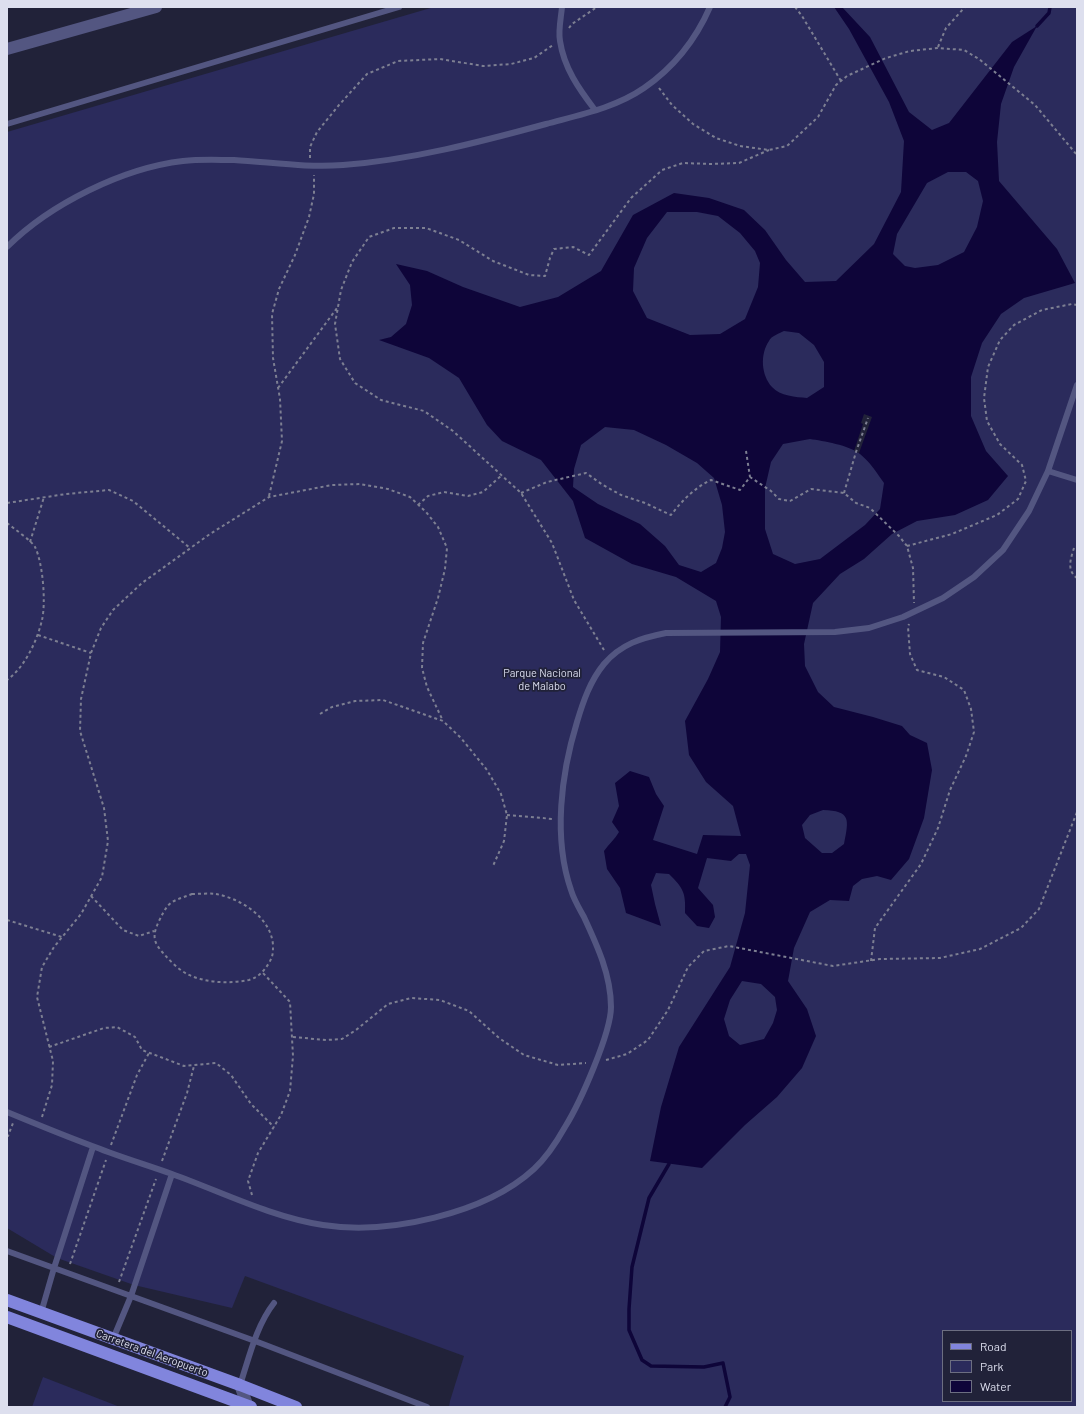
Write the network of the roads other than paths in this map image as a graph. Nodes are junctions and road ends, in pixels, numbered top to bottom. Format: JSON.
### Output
{"nodes":[{"id":1,"x":156,"y":7,"type":"edge"},
{"id":2,"x":399,"y":7,"type":"edge"},
{"id":3,"x":562,"y":7,"type":"edge"},
{"id":4,"x":710,"y":7,"type":"edge"},
{"id":5,"x":7,"y":49,"type":"edge"},
{"id":6,"x":595,"y":110,"type":"junction"},
{"id":7,"x":7,"y":124,"type":"edge"},
{"id":8,"x":7,"y":247,"type":"edge"},
{"id":9,"x":1077,"y":385,"type":"edge"},
{"id":10,"x":1048,"y":471,"type":"junction"},
{"id":11,"x":1077,"y":480,"type":"edge"},
{"id":12,"x":7,"y":1112,"type":"edge"},
{"id":13,"x":94,"y":1147,"type":"junction"},
{"id":14,"x":172,"y":1174,"type":"junction"},
{"id":15,"x":7,"y":1251,"type":"edge"},
{"id":16,"x":54,"y":1268,"type":"junction"},
{"id":17,"x":131,"y":1296,"type":"junction"},
{"id":18,"x":7,"y":1300,"type":"edge"},
{"id":19,"x":274,"y":1303,"type":"dead end"},
{"id":20,"x":41,"y":1313,"type":"junction"},
{"id":21,"x":7,"y":1317,"type":"edge"},
{"id":22,"x":113,"y":1339,"type":"junction"},
{"id":23,"x":255,"y":1341,"type":"junction"},
{"id":24,"x":240,"y":1385,"type":"junction"},
{"id":25,"x":249,"y":1407,"type":"edge"},
{"id":26,"x":296,"y":1407,"type":"edge"},
{"id":27,"x":428,"y":1407,"type":"edge"}],
"edges":[{"from":1,"to":5,"type":"street"},
{"from":2,"to":7,"type":"lane"},
{"from":3,"to":6,"type":"lane"},
{"from":4,"to":6,"type":"lane"},
{"from":6,"to":8,"type":"lane"},
{"from":9,"to":10,"type":"lane"},
{"from":10,"to":11,"type":"lane"},
{"from":10,"to":14,"type":"lane"},
{"from":12,"to":13,"type":"lane"},
{"from":13,"to":14,"type":"lane"},
{"from":13,"to":16,"type":"lane"},
{"from":14,"to":17,"type":"lane"},
{"from":15,"to":16,"type":"lane"},
{"from":16,"to":17,"type":"lane"},
{"from":16,"to":20,"type":"lane"},
{"from":17,"to":22,"type":"lane"},
{"from":17,"to":23,"type":"lane"},
{"from":18,"to":20,"type":"main road","name":"Carretera del Aeropuerto"},
{"from":19,"to":23,"type":"lane"},
{"from":20,"to":22,"type":"main road","name":"Carretera del Aeropuerto"},
{"from":21,"to":25,"type":"main road","name":"Carretera del Aeropuerto"},
{"from":22,"to":24,"type":"main road","name":"Carretera del Aeropuerto"},
{"from":23,"to":24,"type":"lane"},
{"from":23,"to":27,"type":"lane"},
{"from":24,"to":25,"type":"street"},
{"from":24,"to":26,"type":"main road","name":"Carretera del Aeropuerto"}]}
